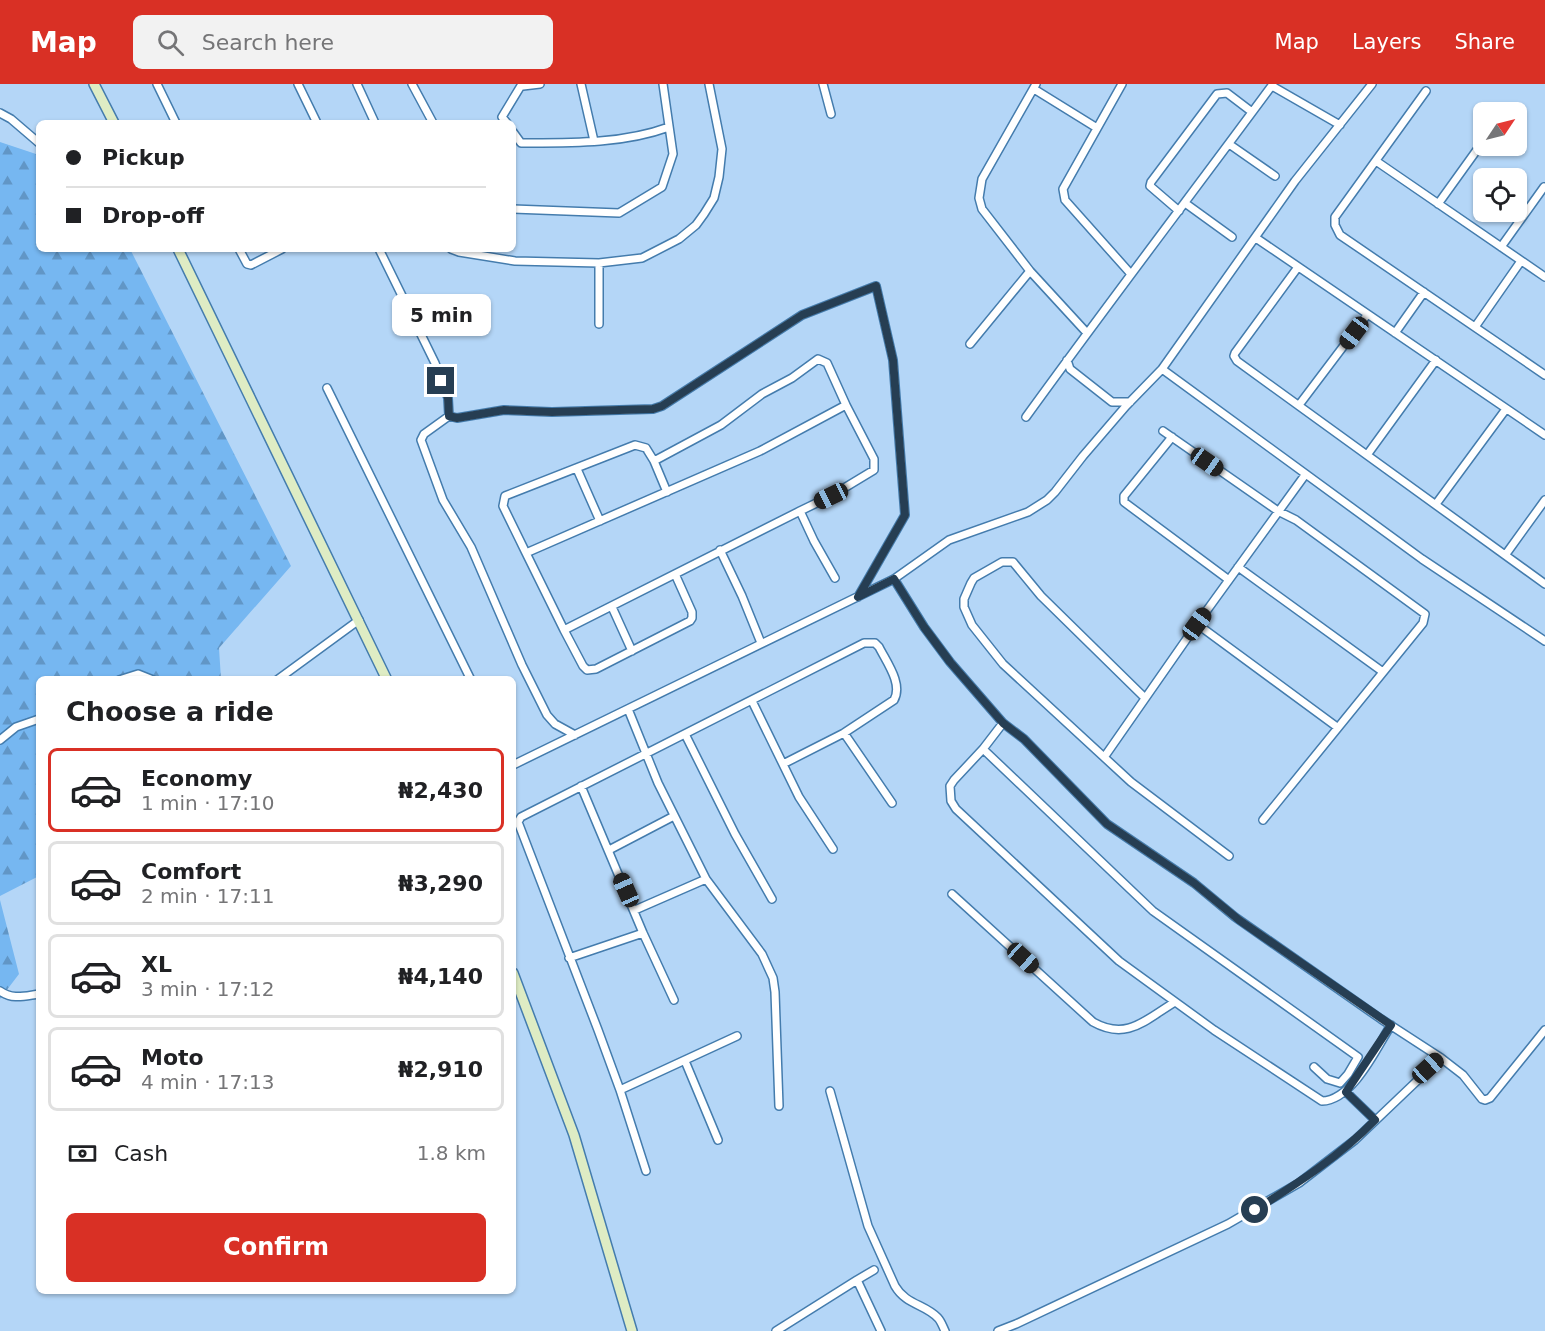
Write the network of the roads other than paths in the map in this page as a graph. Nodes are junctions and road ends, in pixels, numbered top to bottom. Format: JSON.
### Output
{"nodes":[{"id":1,"x":94,"y":84,"type":"edge"},
{"id":2,"x":157,"y":84,"type":"edge"},
{"id":3,"x":298,"y":84,"type":"edge"},
{"id":4,"x":357,"y":84,"type":"edge"},
{"id":5,"x":412,"y":84,"type":"edge"},
{"id":6,"x":540,"y":84,"type":"edge"},
{"id":7,"x":581,"y":84,"type":"edge"},
{"id":8,"x":663,"y":84,"type":"edge"},
{"id":9,"x":709,"y":84,"type":"edge"},
{"id":10,"x":823,"y":84,"type":"edge"},
{"id":11,"x":1122,"y":84,"type":"edge"},
{"id":12,"x":1372,"y":84,"type":"edge"},
{"id":13,"x":522,"y":85,"type":"edge"},
{"id":14,"x":1272,"y":85,"type":"edge"},
{"id":15,"x":1035,"y":86,"type":"edge"},
{"id":16,"x":1426,"y":90,"type":"dead end"},
{"id":17,"x":1252,"y":112,"type":"junction"},
{"id":18,"x":0,"y":113,"type":"edge"},
{"id":19,"x":831,"y":114,"type":"dead end"},
{"id":20,"x":112,"y":120,"type":"edge"},
{"id":21,"x":175,"y":120,"type":"edge"},
{"id":22,"x":316,"y":120,"type":"edge"},
{"id":23,"x":374,"y":120,"type":"edge"},
{"id":24,"x":431,"y":120,"type":"edge"},
{"id":25,"x":504,"y":120,"type":"edge"},
{"id":26,"x":1340,"y":125,"type":"junction"},
{"id":27,"x":669,"y":127,"type":"junction"},
{"id":28,"x":1098,"y":128,"type":"junction"},
{"id":29,"x":516,"y":136,"type":"edge"},
{"id":30,"x":36,"y":140,"type":"edge"},
{"id":31,"x":594,"y":141,"type":"junction"},
{"id":32,"x":1229,"y":144,"type":"junction"},
{"id":33,"x":1473,"y":155,"type":"edge"},
{"id":34,"x":1376,"y":161,"type":"junction"},
{"id":35,"x":1275,"y":176,"type":"dead end"},
{"id":36,"x":1544,"y":187,"type":"edge"},
{"id":37,"x":1185,"y":203,"type":"junction"},
{"id":38,"x":1438,"y":204,"type":"junction"},
{"id":39,"x":516,"y":209,"type":"edge"},
{"id":40,"x":1179,"y":211,"type":"junction"},
{"id":41,"x":1232,"y":237,"type":"dead end"},
{"id":42,"x":1256,"y":238,"type":"junction"},
{"id":43,"x":1501,"y":247,"type":"junction"},
{"id":44,"x":179,"y":252,"type":"edge"},
{"id":45,"x":241,"y":252,"type":"edge"},
{"id":46,"x":276,"y":252,"type":"edge"},
{"id":47,"x":380,"y":252,"type":"edge"},
{"id":48,"x":459,"y":252,"type":"edge"},
{"id":49,"x":1521,"y":261,"type":"junction"},
{"id":50,"x":599,"y":263,"type":"junction"},
{"id":51,"x":1298,"y":267,"type":"junction"},
{"id":52,"x":1030,"y":271,"type":"junction"},
{"id":53,"x":1130,"y":273,"type":"junction"},
{"id":54,"x":1545,"y":277,"type":"edge"},
{"id":55,"x":1424,"y":292,"type":"junction"},
{"id":56,"x":1367,"y":315,"type":"junction"},
{"id":57,"x":599,"y":324,"type":"dead end"},
{"id":58,"x":1475,"y":327,"type":"junction"},
{"id":59,"x":1087,"y":333,"type":"junction"},
{"id":60,"x":1395,"y":333,"type":"junction"},
{"id":61,"x":970,"y":344,"type":"dead end"},
{"id":62,"x":1067,"y":360,"type":"junction"},
{"id":63,"x":1436,"y":360,"type":"junction"},
{"id":64,"x":1161,"y":369,"type":"junction"},
{"id":65,"x":1545,"y":375,"type":"edge"},
{"id":66,"x":327,"y":388,"type":"dead end"},
{"id":67,"x":1130,"y":402,"type":"junction"},
{"id":68,"x":846,"y":405,"type":"junction"},
{"id":69,"x":1299,"y":405,"type":"junction"},
{"id":70,"x":1506,"y":409,"type":"junction"},
{"id":71,"x":449,"y":416,"type":"junction"},
{"id":72,"x":1026,"y":417,"type":"dead end"},
{"id":73,"x":1163,"y":431,"type":"dead end"},
{"id":74,"x":1544,"y":431,"type":"edge"},
{"id":75,"x":1172,"y":437,"type":"junction"},
{"id":76,"x":1367,"y":455,"type":"junction"},
{"id":77,"x":654,"y":461,"type":"junction"},
{"id":78,"x":577,"y":469,"type":"junction"},
{"id":79,"x":1305,"y":475,"type":"junction"},
{"id":80,"x":667,"y":492,"type":"junction"},
{"id":81,"x":1545,"y":500,"type":"edge"},
{"id":82,"x":1436,"y":504,"type":"junction"},
{"id":83,"x":800,"y":510,"type":"junction"},
{"id":84,"x":1278,"y":511,"type":"junction"},
{"id":85,"x":600,"y":521,"type":"junction"},
{"id":86,"x":720,"y":550,"type":"junction"},
{"id":87,"x":526,"y":553,"type":"junction"},
{"id":88,"x":1506,"y":554,"type":"junction"},
{"id":89,"x":1238,"y":567,"type":"junction"},
{"id":90,"x":675,"y":574,"type":"junction"},
{"id":91,"x":835,"y":578,"type":"dead end"},
{"id":92,"x":894,"y":579,"type":"junction"},
{"id":93,"x":1229,"y":580,"type":"junction"},
{"id":94,"x":1545,"y":584,"type":"edge"},
{"id":95,"x":858,"y":597,"type":"junction"},
{"id":96,"x":612,"y":607,"type":"junction"},
{"id":97,"x":359,"y":620,"type":"junction"},
{"id":98,"x":1197,"y":624,"type":"junction"},
{"id":99,"x":564,"y":630,"type":"junction"},
{"id":100,"x":1545,"y":641,"type":"edge"},
{"id":101,"x":761,"y":643,"type":"junction"},
{"id":102,"x":632,"y":651,"type":"junction"},
{"id":103,"x":1383,"y":672,"type":"junction"},
{"id":104,"x":283,"y":676,"type":"edge"},
{"id":105,"x":385,"y":676,"type":"edge"},
{"id":106,"x":469,"y":676,"type":"edge"},
{"id":107,"x":1145,"y":698,"type":"junction"},
{"id":108,"x":752,"y":701,"type":"junction"},
{"id":109,"x":628,"y":709,"type":"junction"},
{"id":110,"x":36,"y":720,"type":"edge"},
{"id":111,"x":1003,"y":723,"type":"junction"},
{"id":112,"x":1337,"y":727,"type":"junction"},
{"id":113,"x":844,"y":733,"type":"junction"},
{"id":114,"x":685,"y":734,"type":"junction"},
{"id":115,"x":574,"y":735,"type":"junction"},
{"id":116,"x":0,"y":740,"type":"edge"},
{"id":117,"x":983,"y":749,"type":"junction"},
{"id":118,"x":645,"y":754,"type":"junction"},
{"id":119,"x":1105,"y":756,"type":"junction"},
{"id":120,"x":516,"y":764,"type":"edge"},
{"id":121,"x":783,"y":764,"type":"junction"},
{"id":122,"x":581,"y":786,"type":"junction"},
{"id":123,"x":892,"y":803,"type":"dead end"},
{"id":124,"x":674,"y":816,"type":"junction"},
{"id":125,"x":1263,"y":820,"type":"dead end"},
{"id":126,"x":609,"y":849,"type":"junction"},
{"id":127,"x":833,"y":849,"type":"dead end"},
{"id":128,"x":1229,"y":855,"type":"dead end"},
{"id":129,"x":706,"y":879,"type":"junction"},
{"id":130,"x":952,"y":894,"type":"dead end"},
{"id":131,"x":772,"y":899,"type":"dead end"},
{"id":132,"x":635,"y":910,"type":"junction"},
{"id":133,"x":643,"y":933,"type":"junction"},
{"id":134,"x":569,"y":958,"type":"junction"},
{"id":135,"x":516,"y":982,"type":"edge"},
{"id":136,"x":0,"y":991,"type":"edge"},
{"id":137,"x":36,"y":995,"type":"edge"},
{"id":138,"x":675,"y":1000,"type":"dead end"},
{"id":139,"x":1175,"y":1002,"type":"junction"},
{"id":140,"x":1391,"y":1025,"type":"junction"},
{"id":141,"x":1545,"y":1030,"type":"edge"},
{"id":142,"x":737,"y":1036,"type":"dead end"},
{"id":143,"x":1441,"y":1058,"type":"junction"},
{"id":144,"x":685,"y":1061,"type":"junction"},
{"id":145,"x":1314,"y":1067,"type":"dead end"},
{"id":146,"x":620,"y":1090,"type":"junction"},
{"id":147,"x":830,"y":1091,"type":"dead end"},
{"id":148,"x":1346,"y":1092,"type":"junction"},
{"id":149,"x":779,"y":1106,"type":"dead end"},
{"id":150,"x":1375,"y":1120,"type":"junction"},
{"id":151,"x":718,"y":1140,"type":"dead end"},
{"id":152,"x":646,"y":1170,"type":"dead end"},
{"id":153,"x":874,"y":1270,"type":"dead end"},
{"id":154,"x":857,"y":1280,"type":"junction"},
{"id":155,"x":632,"y":1331,"type":"edge"},
{"id":156,"x":776,"y":1331,"type":"edge"},
{"id":157,"x":881,"y":1331,"type":"edge"},
{"id":158,"x":945,"y":1331,"type":"edge"},
{"id":159,"x":998,"y":1331,"type":"edge"}],
"edges":[{"from":1,"to":20,"type":"main road"},
{"from":2,"to":21,"type":"street"},
{"from":3,"to":22,"type":"street"},
{"from":4,"to":23,"type":"street"},
{"from":5,"to":24,"type":"street"},
{"from":6,"to":13,"type":"street"},
{"from":7,"to":31,"type":"street"},
{"from":8,"to":27,"type":"street"},
{"from":9,"to":50,"type":"street"},
{"from":10,"to":19,"type":"street"},
{"from":11,"to":28,"type":"street"},
{"from":12,"to":26,"type":"street"},
{"from":13,"to":25,"type":"street"},
{"from":14,"to":17,"type":"street"},
{"from":14,"to":26,"type":"street"},
{"from":15,"to":28,"type":"street"},
{"from":15,"to":52,"type":"street"},
{"from":16,"to":34,"type":"street"},
{"from":17,"to":32,"type":"street"},
{"from":17,"to":40,"type":"street"},
{"from":18,"to":30,"type":"street"},
{"from":26,"to":42,"type":"street"},
{"from":27,"to":31,"type":"street"},
{"from":27,"to":39,"type":"street"},
{"from":28,"to":53,"type":"street"},
{"from":29,"to":31,"type":"street"},
{"from":32,"to":35,"type":"street"},
{"from":32,"to":37,"type":"street"},
{"from":33,"to":38,"type":"street"},
{"from":34,"to":38,"type":"street"},
{"from":34,"to":55,"type":"street"},
{"from":36,"to":43,"type":"street"},
{"from":37,"to":40,"type":"street"},
{"from":37,"to":41,"type":"street"},
{"from":38,"to":43,"type":"street"},
{"from":40,"to":53,"type":"street"},
{"from":42,"to":51,"type":"street"},
{"from":42,"to":64,"type":"street"},
{"from":43,"to":49,"type":"street"},
{"from":44,"to":97,"type":"main road"},
{"from":45,"to":46,"type":"street"},
{"from":47,"to":71,"type":"street"},
{"from":48,"to":50,"type":"street"},
{"from":49,"to":54,"type":"street"},
{"from":49,"to":58,"type":"street"},
{"from":50,"to":57,"type":"street"},
{"from":51,"to":56,"type":"street"},
{"from":51,"to":69,"type":"street"},
{"from":52,"to":59,"type":"street"},
{"from":52,"to":61,"type":"street"},
{"from":53,"to":59,"type":"street"},
{"from":55,"to":58,"type":"street"},
{"from":55,"to":60,"type":"street"},
{"from":56,"to":60,"type":"street"},
{"from":56,"to":69,"type":"street"},
{"from":58,"to":65,"type":"street"},
{"from":59,"to":62,"type":"street"},
{"from":60,"to":63,"type":"street"},
{"from":62,"to":67,"type":"street"},
{"from":62,"to":72,"type":"street"},
{"from":63,"to":70,"type":"street"},
{"from":63,"to":76,"type":"street"},
{"from":64,"to":67,"type":"street"},
{"from":64,"to":79,"type":"street"},
{"from":66,"to":106,"type":"street"},
{"from":67,"to":92,"type":"street"},
{"from":68,"to":77,"type":"street"},
{"from":68,"to":80,"type":"street"},
{"from":68,"to":83,"type":"street"},
{"from":69,"to":76,"type":"street"},
{"from":70,"to":74,"type":"street"},
{"from":70,"to":82,"type":"street"},
{"from":71,"to":95,"type":"street"},
{"from":71,"to":115,"type":"street"},
{"from":73,"to":75,"type":"street"},
{"from":75,"to":84,"type":"street"},
{"from":75,"to":93,"type":"street"},
{"from":76,"to":82,"type":"street"},
{"from":77,"to":78,"type":"street"},
{"from":77,"to":80,"type":"street"},
{"from":78,"to":85,"type":"street"},
{"from":78,"to":87,"type":"street"},
{"from":79,"to":84,"type":"street"},
{"from":79,"to":100,"type":"street"},
{"from":80,"to":85,"type":"street"},
{"from":81,"to":88,"type":"street"},
{"from":82,"to":88,"type":"street"},
{"from":83,"to":86,"type":"street"},
{"from":83,"to":91,"type":"street"},
{"from":84,"to":89,"type":"street"},
{"from":84,"to":103,"type":"street"},
{"from":85,"to":87,"type":"street"},
{"from":86,"to":90,"type":"street"},
{"from":86,"to":101,"type":"street"},
{"from":87,"to":99,"type":"street"},
{"from":88,"to":94,"type":"street"},
{"from":89,"to":93,"type":"street"},
{"from":89,"to":103,"type":"street"},
{"from":90,"to":96,"type":"street"},
{"from":90,"to":102,"type":"street"},
{"from":92,"to":95,"type":"street"},
{"from":92,"to":111,"type":"street"},
{"from":93,"to":98,"type":"street"},
{"from":95,"to":101,"type":"street"},
{"from":96,"to":99,"type":"street"},
{"from":96,"to":102,"type":"street"},
{"from":97,"to":104,"type":"street"},
{"from":97,"to":105,"type":"main road"},
{"from":98,"to":107,"type":"street"},
{"from":98,"to":112,"type":"street"},
{"from":99,"to":102,"type":"street"},
{"from":101,"to":109,"type":"street"},
{"from":103,"to":112,"type":"street"},
{"from":107,"to":119,"type":"street"},
{"from":107,"to":119,"type":"street"},
{"from":108,"to":113,"type":"street"},
{"from":108,"to":114,"type":"street"},
{"from":108,"to":121,"type":"street"},
{"from":109,"to":115,"type":"street"},
{"from":109,"to":118,"type":"street"},
{"from":110,"to":116,"type":"street"},
{"from":111,"to":117,"type":"street"},
{"from":111,"to":140,"type":"street"},
{"from":112,"to":125,"type":"street"},
{"from":113,"to":121,"type":"street"},
{"from":113,"to":123,"type":"street"},
{"from":114,"to":118,"type":"street"},
{"from":114,"to":131,"type":"street"},
{"from":115,"to":120,"type":"street"},
{"from":117,"to":139,"type":"street"},
{"from":117,"to":145,"type":"street"},
{"from":118,"to":122,"type":"street"},
{"from":118,"to":124,"type":"street"},
{"from":119,"to":128,"type":"street"},
{"from":121,"to":127,"type":"street"},
{"from":122,"to":126,"type":"street"},
{"from":122,"to":134,"type":"street"},
{"from":124,"to":126,"type":"street"},
{"from":124,"to":129,"type":"street"},
{"from":126,"to":132,"type":"street"},
{"from":129,"to":132,"type":"street"},
{"from":129,"to":149,"type":"street"},
{"from":130,"to":139,"type":"street"},
{"from":132,"to":133,"type":"street"},
{"from":133,"to":134,"type":"street"},
{"from":133,"to":138,"type":"street"},
{"from":134,"to":146,"type":"street"},
{"from":135,"to":155,"type":"main road"},
{"from":136,"to":137,"type":"street"},
{"from":139,"to":148,"type":"street"},
{"from":140,"to":143,"type":"street"},
{"from":140,"to":148,"type":"street"},
{"from":141,"to":143,"type":"street"},
{"from":142,"to":144,"type":"street"},
{"from":143,"to":150,"type":"street"},
{"from":144,"to":146,"type":"street"},
{"from":144,"to":151,"type":"street"},
{"from":146,"to":152,"type":"street"},
{"from":147,"to":158,"type":"street"},
{"from":148,"to":150,"type":"street"},
{"from":150,"to":159,"type":"street"},
{"from":153,"to":154,"type":"street"},
{"from":154,"to":156,"type":"street"},
{"from":154,"to":157,"type":"street"}]}
